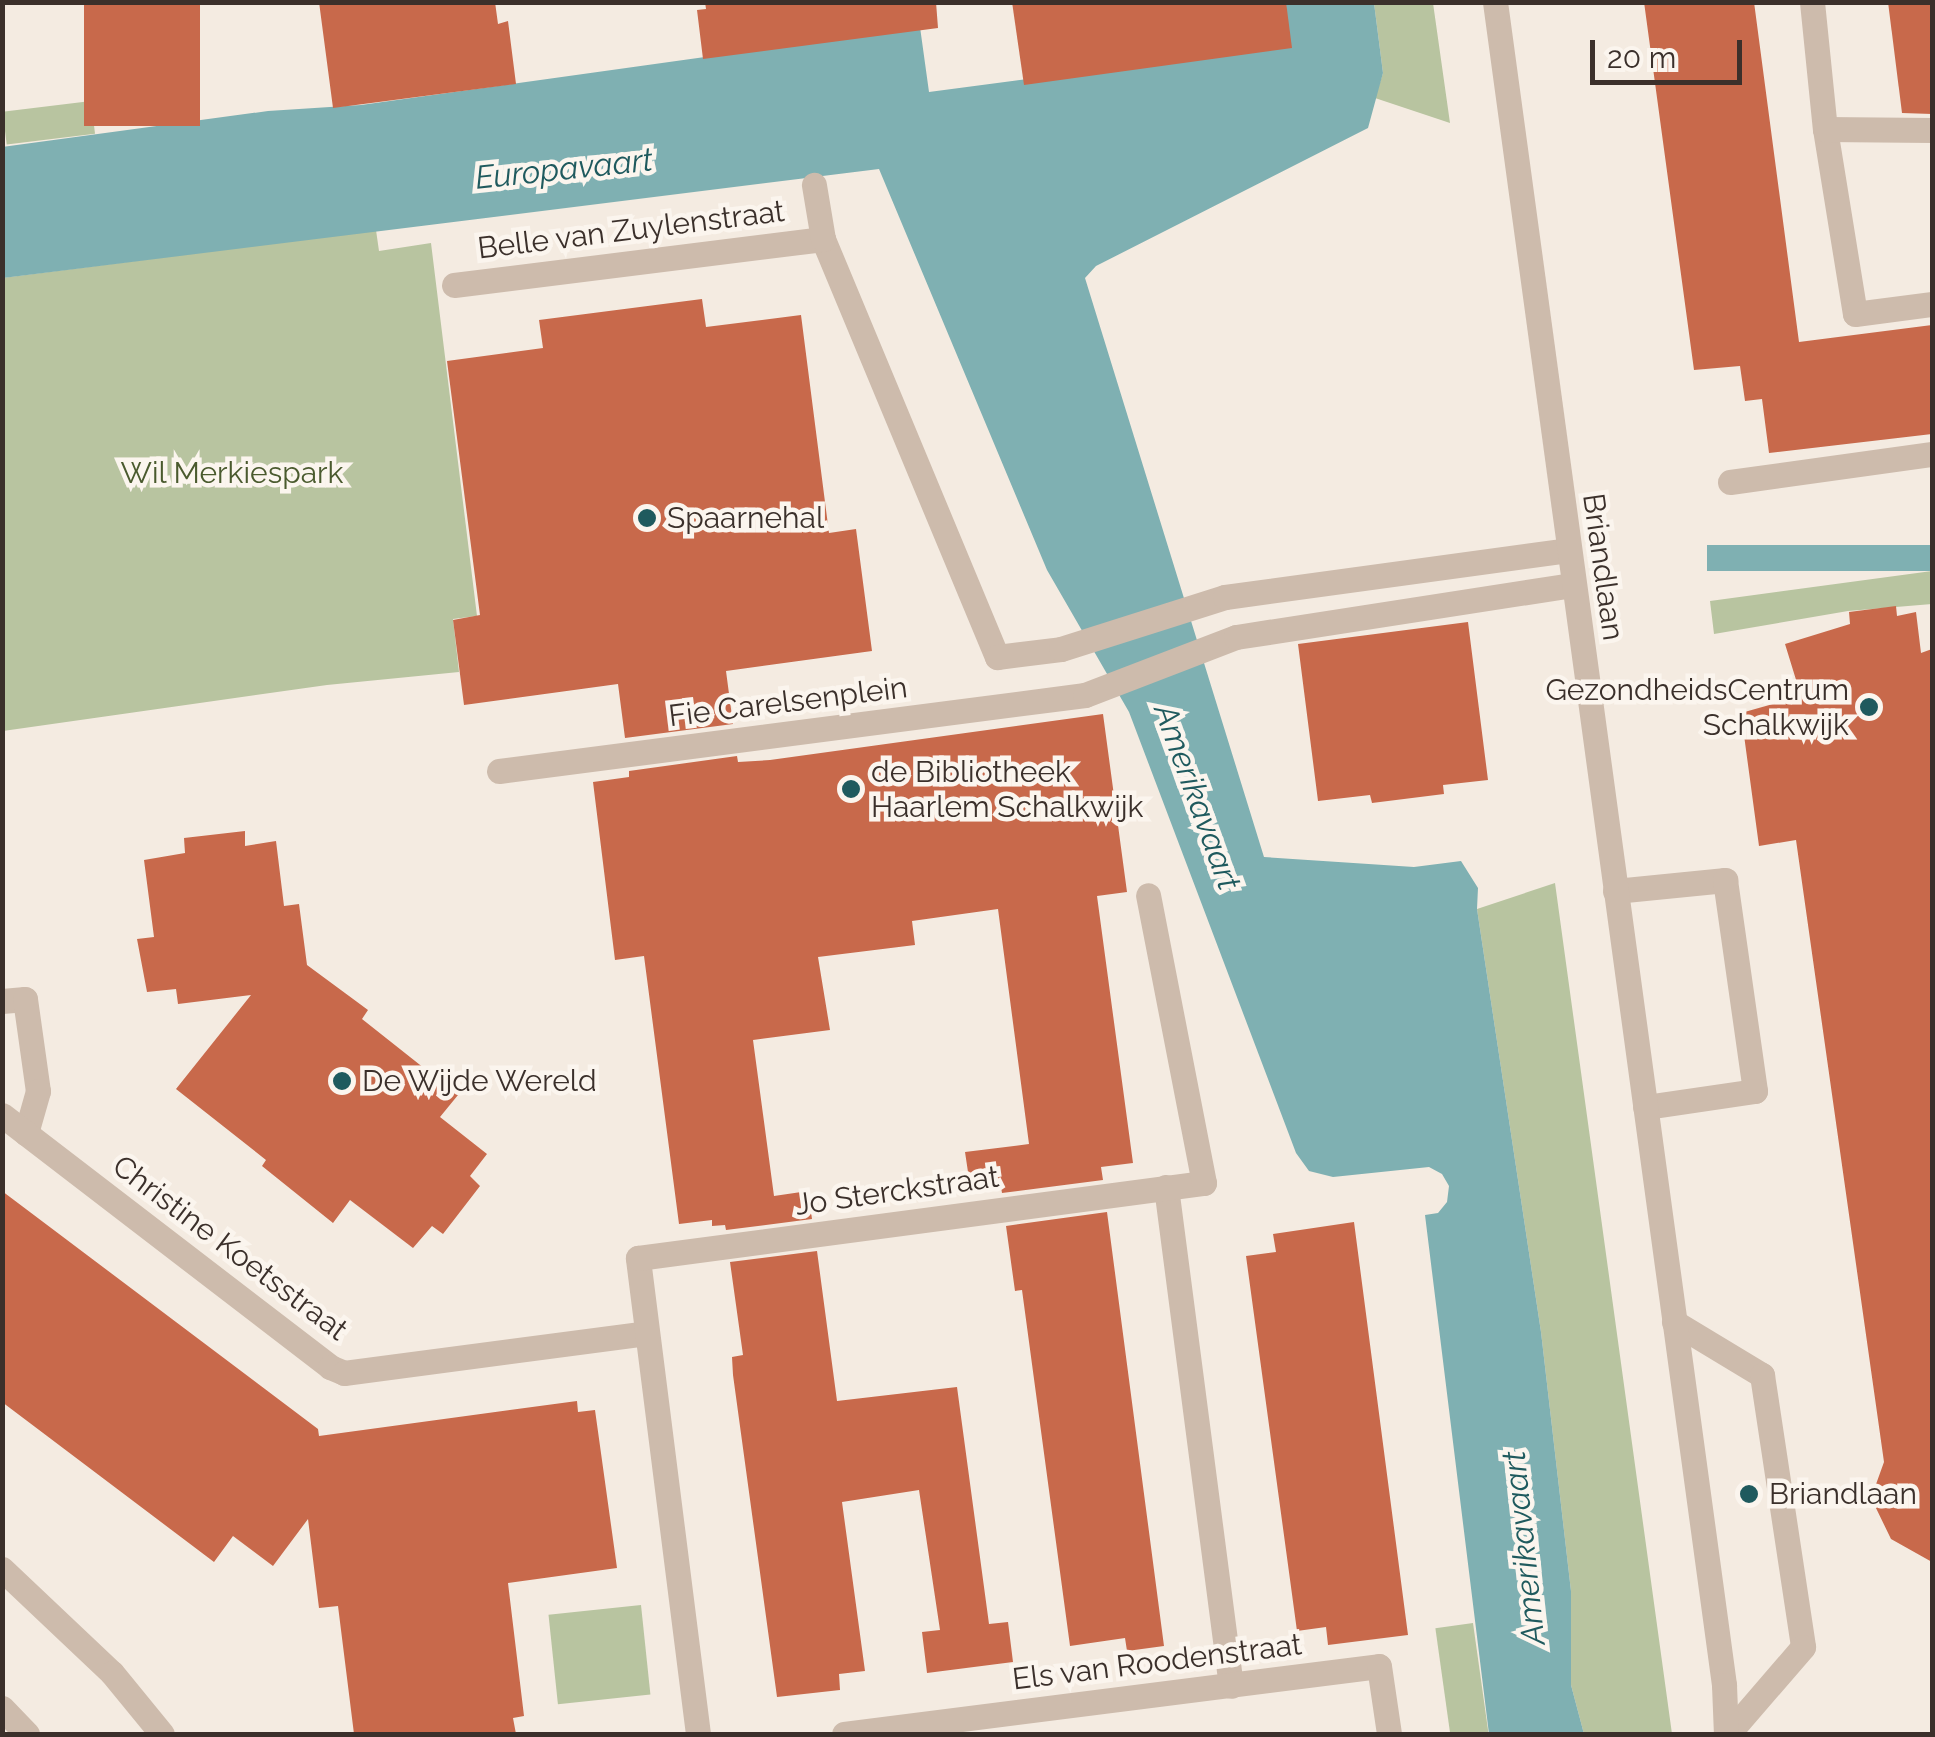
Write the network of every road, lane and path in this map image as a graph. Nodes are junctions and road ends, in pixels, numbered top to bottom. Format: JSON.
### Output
{"nodes":[{"id":1,"x":1495,"y":2,"type":"edge"},
{"id":2,"x":1812,"y":2,"type":"edge"},
{"id":3,"x":1825,"y":129,"type":"junction"},
{"id":4,"x":1932,"y":130,"type":"edge"},
{"id":5,"x":814,"y":185,"type":"dead end"},
{"id":6,"x":822,"y":239,"type":"junction"},
{"id":7,"x":454,"y":285,"type":"dead end"},
{"id":8,"x":1932,"y":304,"type":"edge"},
{"id":9,"x":1932,"y":454,"type":"edge"},
{"id":10,"x":1730,"y":482,"type":"dead end"},
{"id":11,"x":1568,"y":550,"type":"junction"},
{"id":12,"x":1573,"y":585,"type":"junction"},
{"id":13,"x":499,"y":771,"type":"dead end"},
{"id":14,"x":1615,"y":891,"type":"junction"},
{"id":15,"x":1148,"y":895,"type":"dead end"},
{"id":16,"x":2,"y":1002,"type":"edge"},
{"id":17,"x":1645,"y":1106,"type":"junction"},
{"id":18,"x":2,"y":1115,"type":"edge"},
{"id":19,"x":26,"y":1133,"type":"junction"},
{"id":20,"x":1166,"y":1187,"type":"junction"},
{"id":21,"x":1674,"y":1322,"type":"junction"},
{"id":22,"x":646,"y":1333,"type":"junction"},
{"id":23,"x":2,"y":1569,"type":"edge"},
{"id":24,"x":1231,"y":1686,"type":"junction"},
{"id":25,"x":2,"y":1708,"type":"edge"},
{"id":26,"x":874,"y":1733,"type":"edge"},
{"id":27,"x":27,"y":1734,"type":"edge"},
{"id":28,"x":162,"y":1734,"type":"edge"},
{"id":29,"x":698,"y":1734,"type":"edge"},
{"id":30,"x":844,"y":1734,"type":"edge"},
{"id":31,"x":1388,"y":1734,"type":"edge"},
{"id":32,"x":1727,"y":1734,"type":"edge"}],
"edges":[{"from":1,"to":11,"type":"street","name":"Briandlaan"},
{"from":2,"to":3,"type":"street"},
{"from":3,"to":4,"type":"street"},
{"from":3,"to":8,"type":"street"},
{"from":5,"to":6,"type":"street","name":"Belle van Zuylenstraat"},
{"from":6,"to":7,"type":"street","name":"Belle van Zuylenstraat"},
{"from":6,"to":11,"type":"street"},
{"from":9,"to":10,"type":"street"},
{"from":11,"to":12,"type":"street","name":"Briandlaan"},
{"from":12,"to":13,"type":"street","name":"Fie Carelsenplein"},
{"from":12,"to":14,"type":"street","name":"Briandlaan"},
{"from":14,"to":17,"type":"street","name":"Briandlaan"},
{"from":14,"to":17,"type":"street"},
{"from":15,"to":20,"type":"street","name":"Jo Sterckstraat"},
{"from":16,"to":19,"type":"street"},
{"from":17,"to":21,"type":"street","name":"Briandlaan"},
{"from":18,"to":19,"type":"street","name":"Christine Koetsstraat"},
{"from":19,"to":22,"type":"street","name":"Christine Koetsstraat"},
{"from":20,"to":22,"type":"street","name":"Jo Sterckstraat"},
{"from":20,"to":24,"type":"street"},
{"from":21,"to":32,"type":"street","name":"Briandlaan"},
{"from":21,"to":32,"type":"street"},
{"from":22,"to":29,"type":"street"},
{"from":23,"to":28,"type":"street"},
{"from":24,"to":26,"type":"street","name":"Els van Roodenstraat"},
{"from":24,"to":31,"type":"street","name":"Els van Roodenstraat"},
{"from":25,"to":27,"type":"street"},
{"from":26,"to":30,"type":"street","name":"Els van Roodenstraat"}]}
